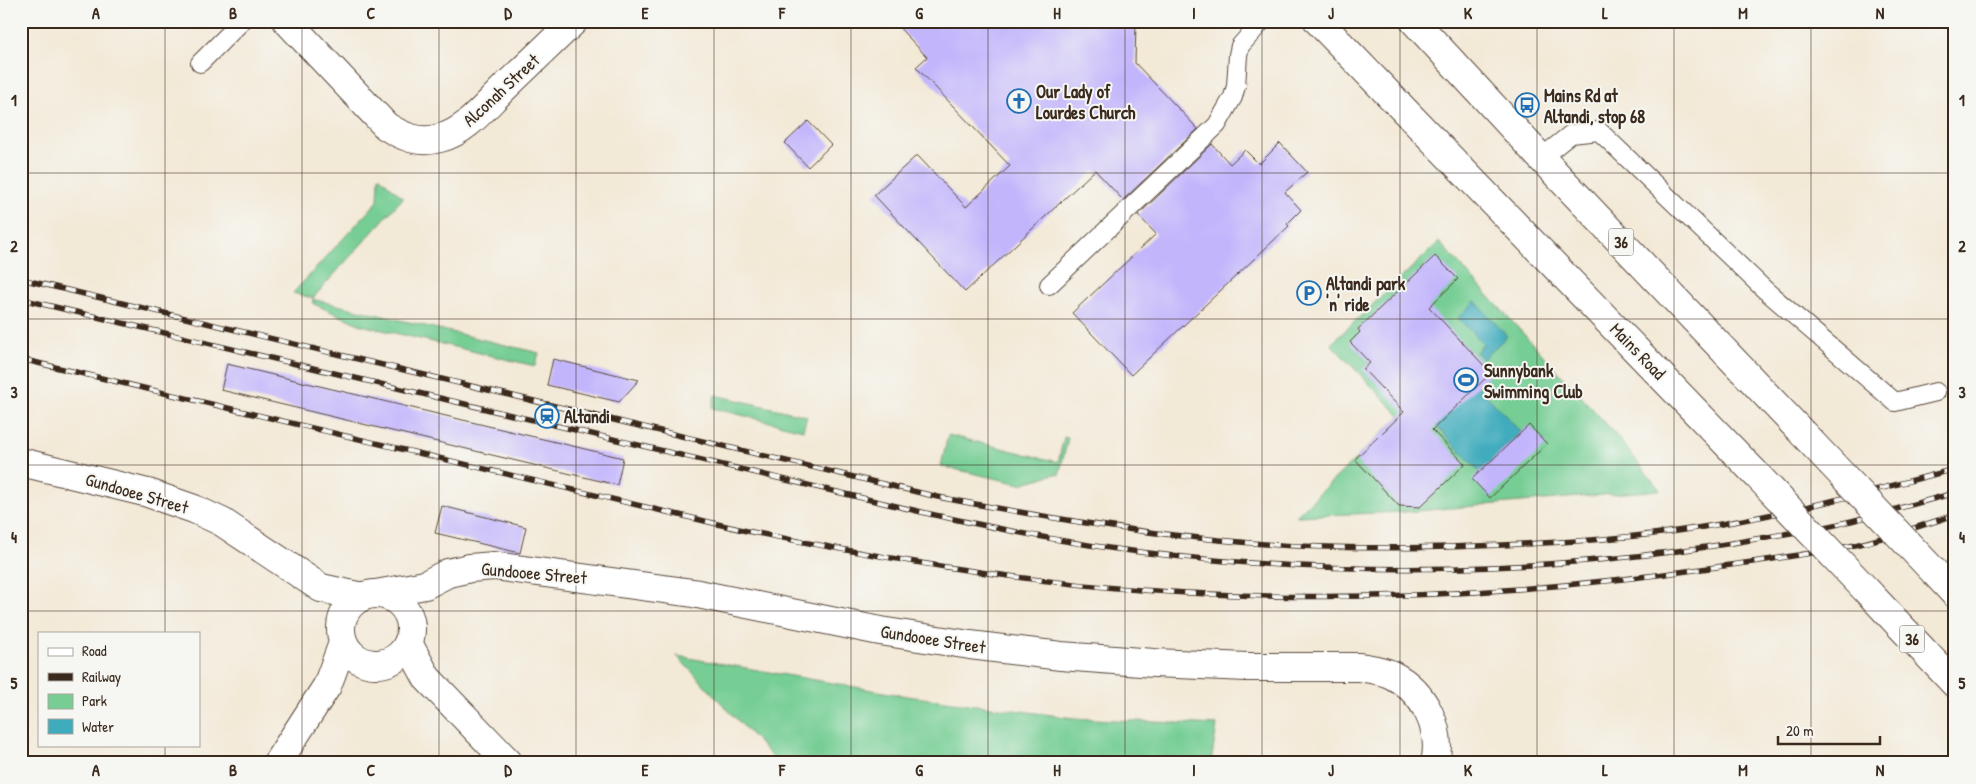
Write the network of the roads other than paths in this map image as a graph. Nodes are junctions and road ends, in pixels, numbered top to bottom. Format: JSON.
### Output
{"nodes":[{"id":1,"x":242,"y":21,"type":"edge"},
{"id":2,"x":287,"y":21,"type":"edge"},
{"id":3,"x":574,"y":21,"type":"edge"},
{"id":4,"x":1262,"y":21,"type":"edge"},
{"id":5,"x":1318,"y":21,"type":"edge"},
{"id":6,"x":1414,"y":21,"type":"edge"},
{"id":7,"x":200,"y":63,"type":"dead end"},
{"id":8,"x":1541,"y":158,"type":"junction"},
{"id":9,"x":1049,"y":285,"type":"dead end"},
{"id":10,"x":1936,"y":392,"type":"dead end"},
{"id":11,"x":21,"y":462,"type":"edge"},
{"id":12,"x":424,"y":585,"type":"junction"},
{"id":13,"x":1948,"y":587,"type":"edge"},
{"id":14,"x":321,"y":588,"type":"junction"},
{"id":15,"x":369,"y":595,"type":"junction"},
{"id":16,"x":408,"y":615,"type":"junction"},
{"id":17,"x":408,"y":643,"type":"junction"},
{"id":18,"x":349,"y":644,"type":"junction"},
{"id":19,"x":389,"y":662,"type":"junction"},
{"id":20,"x":427,"y":678,"type":"junction"},
{"id":21,"x":1955,"y":684,"type":"edge"},
{"id":22,"x":277,"y":763,"type":"edge"},
{"id":23,"x":509,"y":763,"type":"edge"},
{"id":24,"x":1435,"y":763,"type":"edge"}],
"edges":[{"from":1,"to":7,"type":"lane"},
{"from":2,"to":3,"type":"street","name":"Alconah Street"},
{"from":4,"to":9,"type":"lane"},
{"from":5,"to":21,"type":"street","name":"Mains Road","number":"36","bridge":true},
{"from":6,"to":8,"type":"street","number":"36"},
{"from":8,"to":10,"type":"lane"},
{"from":8,"to":13,"type":"street","number":"36","bridge":true},
{"from":11,"to":14,"type":"street","name":"Gundooee Street"},
{"from":12,"to":15,"type":"street","name":"Gundooee Street"},
{"from":12,"to":16,"type":"street"},
{"from":12,"to":24,"type":"street","name":"Gundooee Street"},
{"from":14,"to":15,"type":"street","name":"Gundooee Street"},
{"from":14,"to":18,"type":"street"},
{"from":15,"to":16,"type":"street"},
{"from":15,"to":18,"type":"street"},
{"from":16,"to":17,"type":"street"},
{"from":17,"to":19,"type":"street"},
{"from":17,"to":20,"type":"street"},
{"from":18,"to":19,"type":"street"},
{"from":18,"to":22,"type":"street"},
{"from":19,"to":20,"type":"street"},
{"from":20,"to":23,"type":"street"}]}
